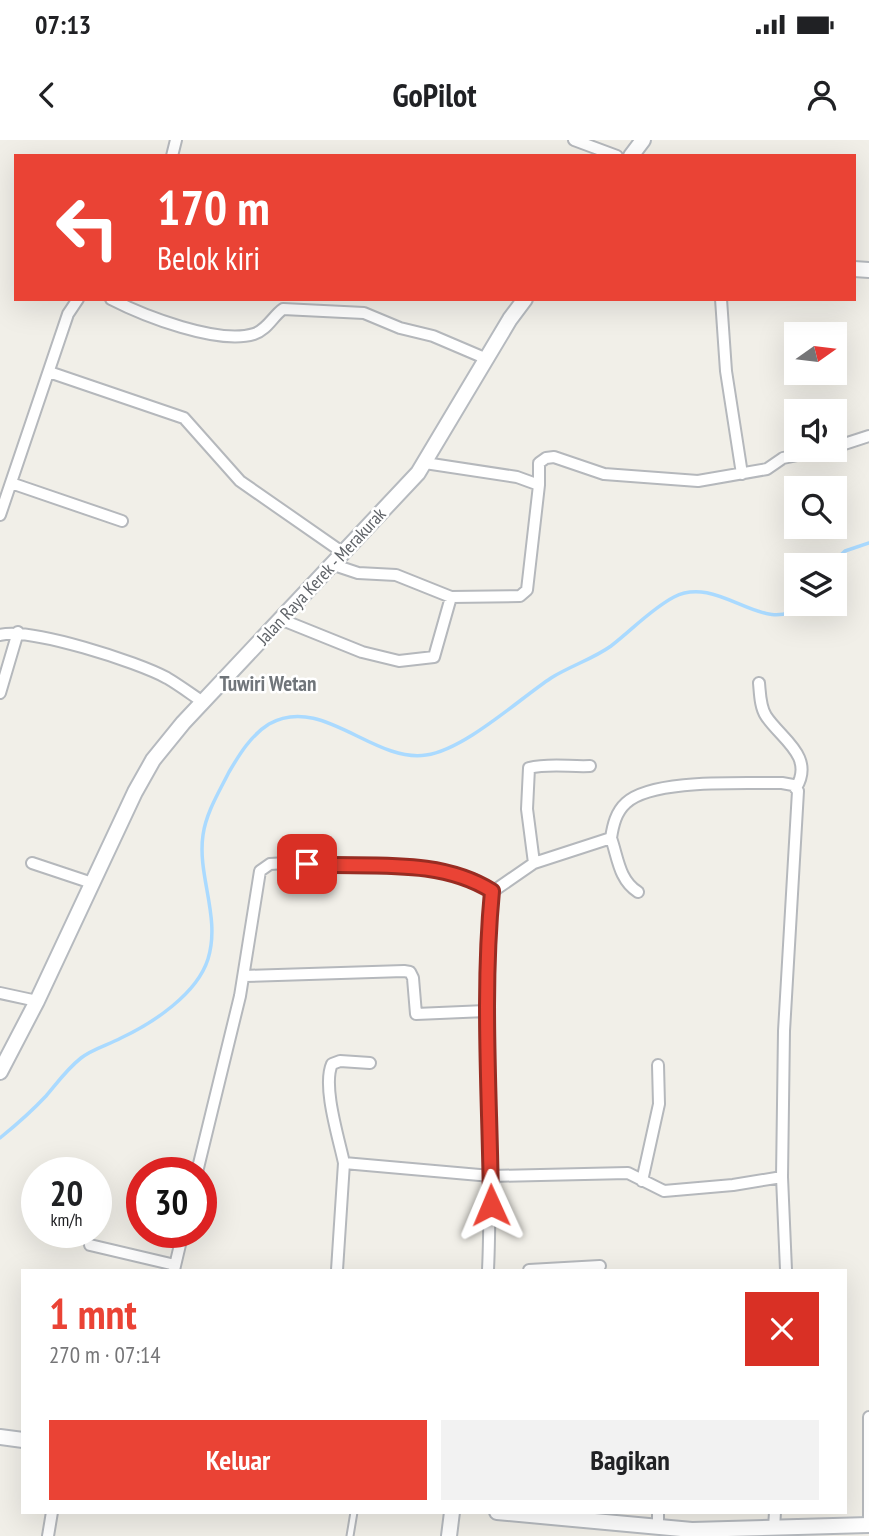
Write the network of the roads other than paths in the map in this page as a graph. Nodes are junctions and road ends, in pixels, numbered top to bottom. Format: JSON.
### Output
{"nodes":[{"id":1,"x":574,"y":140,"type":"edge"},
{"id":2,"x":612,"y":154,"type":"edge"},
{"id":3,"x":77,"y":301,"type":"edge"},
{"id":4,"x":115,"y":301,"type":"edge"},
{"id":5,"x":523,"y":301,"type":"edge"},
{"id":6,"x":721,"y":301,"type":"edge"},
{"id":7,"x":482,"y":356,"type":"junction"},
{"id":8,"x":49,"y":372,"type":"junction"},
{"id":9,"x":869,"y":436,"type":"edge"},
{"id":10,"x":847,"y":443,"type":"edge"},
{"id":11,"x":784,"y":460,"type":"edge"},
{"id":12,"x":425,"y":463,"type":"junction"},
{"id":13,"x":742,"y":474,"type":"junction"},
{"id":14,"x":11,"y":483,"type":"junction"},
{"id":15,"x":539,"y":485,"type":"junction"},
{"id":16,"x":0,"y":514,"type":"edge"},
{"id":17,"x":122,"y":521,"type":"dead end"},
{"id":18,"x":342,"y":552,"type":"junction"},
{"id":19,"x":331,"y":564,"type":"junction"},
{"id":20,"x":451,"y":597,"type":"junction"},
{"id":21,"x":280,"y":619,"type":"junction"},
{"id":22,"x":18,"y":632,"type":"junction"},
{"id":23,"x":0,"y":635,"type":"edge"},
{"id":24,"x":759,"y":683,"type":"dead end"},
{"id":25,"x":0,"y":693,"type":"edge"},
{"id":26,"x":192,"y":695,"type":"junction"},
{"id":27,"x":590,"y":766,"type":"dead end"},
{"id":28,"x":796,"y":788,"type":"junction"},
{"id":29,"x":611,"y":838,"type":"junction"},
{"id":30,"x":32,"y":863,"type":"dead end"},
{"id":31,"x":534,"y":863,"type":"junction"},
{"id":32,"x":81,"y":880,"type":"junction"},
{"id":33,"x":492,"y":891,"type":"junction"},
{"id":34,"x":638,"y":892,"type":"dead end"},
{"id":35,"x":244,"y":976,"type":"junction"},
{"id":36,"x":0,"y":993,"type":"edge"},
{"id":37,"x":25,"y":997,"type":"junction"},
{"id":38,"x":486,"y":1011,"type":"junction"},
{"id":39,"x":370,"y":1063,"type":"dead end"},
{"id":40,"x":658,"y":1065,"type":"dead end"},
{"id":41,"x":0,"y":1072,"type":"edge"},
{"id":42,"x":201,"y":1157,"type":"edge"},
{"id":43,"x":344,"y":1163,"type":"junction"},
{"id":44,"x":491,"y":1176,"type":"junction"},
{"id":45,"x":782,"y":1177,"type":"junction"},
{"id":46,"x":642,"y":1181,"type":"junction"},
{"id":47,"x":101,"y":1248,"type":"edge"},
{"id":48,"x":179,"y":1248,"type":"edge"},
{"id":49,"x":600,"y":1266,"type":"dead end"},
{"id":50,"x":174,"y":1268,"type":"edge"},
{"id":51,"x":337,"y":1269,"type":"edge"},
{"id":52,"x":488,"y":1269,"type":"edge"},
{"id":53,"x":546,"y":1269,"type":"edge"},
{"id":54,"x":786,"y":1269,"type":"edge"},
{"id":55,"x":869,"y":1417,"type":"edge"},
{"id":56,"x":0,"y":1437,"type":"edge"},
{"id":57,"x":21,"y":1440,"type":"edge"},
{"id":58,"x":52,"y":1514,"type":"edge"},
{"id":59,"x":354,"y":1514,"type":"edge"},
{"id":60,"x":452,"y":1514,"type":"edge"},
{"id":61,"x":512,"y":1514,"type":"edge"},
{"id":62,"x":657,"y":1514,"type":"edge"},
{"id":63,"x":775,"y":1514,"type":"edge"},
{"id":64,"x":869,"y":1525,"type":"edge"},
{"id":65,"x":658,"y":1528,"type":"junction"},
{"id":66,"x":774,"y":1528,"type":"junction"},
{"id":67,"x":641,"y":1531,"type":"edge"},
{"id":68,"x":796,"y":1532,"type":"edge"},
{"id":69,"x":48,"y":1536,"type":"edge"},
{"id":70,"x":350,"y":1536,"type":"edge"},
{"id":71,"x":449,"y":1536,"type":"edge"}],
"edges":[{"from":1,"to":2,"type":"street"},
{"from":3,"to":8,"type":"street"},
{"from":4,"to":7,"type":"street"},
{"from":5,"to":7,"type":"main road","name":"Jalan Raya Kerek - Merakurak"},
{"from":6,"to":13,"type":"street"},
{"from":7,"to":12,"type":"main road","name":"Jalan Raya Kerek - Merakurak"},
{"from":8,"to":14,"type":"street"},
{"from":8,"to":18,"type":"street"},
{"from":9,"to":10,"type":"street"},
{"from":11,"to":13,"type":"street"},
{"from":12,"to":15,"type":"street"},
{"from":12,"to":18,"type":"main road","name":"Jalan Raya Kerek - Merakurak"},
{"from":13,"to":15,"type":"street"},
{"from":14,"to":16,"type":"street"},
{"from":14,"to":17,"type":"street"},
{"from":15,"to":20,"type":"street"},
{"from":18,"to":19,"type":"main road","name":"Jalan Raya Kerek - Merakurak"},
{"from":19,"to":20,"type":"street"},
{"from":19,"to":21,"type":"main road","name":"Jalan Raya Kerek - Merakurak"},
{"from":20,"to":21,"type":"street"},
{"from":21,"to":26,"type":"main road","name":"Jalan Raya Kerek - Merakurak"},
{"from":22,"to":23,"type":"street"},
{"from":22,"to":25,"type":"street"},
{"from":22,"to":26,"type":"street"},
{"from":24,"to":28,"type":"street"},
{"from":26,"to":32,"type":"main road","name":"Jalan Raya Kerek - Merakurak"},
{"from":27,"to":31,"type":"street"},
{"from":28,"to":29,"type":"street"},
{"from":28,"to":45,"type":"street"},
{"from":29,"to":31,"type":"street"},
{"from":29,"to":34,"type":"street"},
{"from":30,"to":32,"type":"street"},
{"from":31,"to":33,"type":"street"},
{"from":32,"to":37,"type":"main road","name":"Jalan Raya Kerek - Merakurak"},
{"from":33,"to":35,"type":"street"},
{"from":33,"to":38,"type":"street"},
{"from":35,"to":38,"type":"street"},
{"from":35,"to":42,"type":"street"},
{"from":36,"to":37,"type":"street"},
{"from":37,"to":41,"type":"main road","name":"Jalan Raya Kerek - Merakurak"},
{"from":38,"to":44,"type":"street"},
{"from":39,"to":43,"type":"street"},
{"from":40,"to":46,"type":"street"},
{"from":43,"to":44,"type":"street"},
{"from":43,"to":51,"type":"street"},
{"from":44,"to":46,"type":"street"},
{"from":44,"to":52,"type":"street"},
{"from":45,"to":46,"type":"street"},
{"from":45,"to":54,"type":"street"},
{"from":47,"to":50,"type":"street"},
{"from":48,"to":50,"type":"street"},
{"from":49,"to":53,"type":"street"},
{"from":55,"to":64,"type":"street"},
{"from":56,"to":57,"type":"main road"},
{"from":58,"to":69,"type":"street"},
{"from":59,"to":70,"type":"lane"},
{"from":60,"to":71,"type":"main road"},
{"from":61,"to":67,"type":"main road"},
{"from":62,"to":65,"type":"street"},
{"from":63,"to":66,"type":"street"},
{"from":64,"to":68,"type":"main road"},
{"from":65,"to":66,"type":"main road"},
{"from":65,"to":67,"type":"main road"},
{"from":66,"to":68,"type":"main road"}]}
